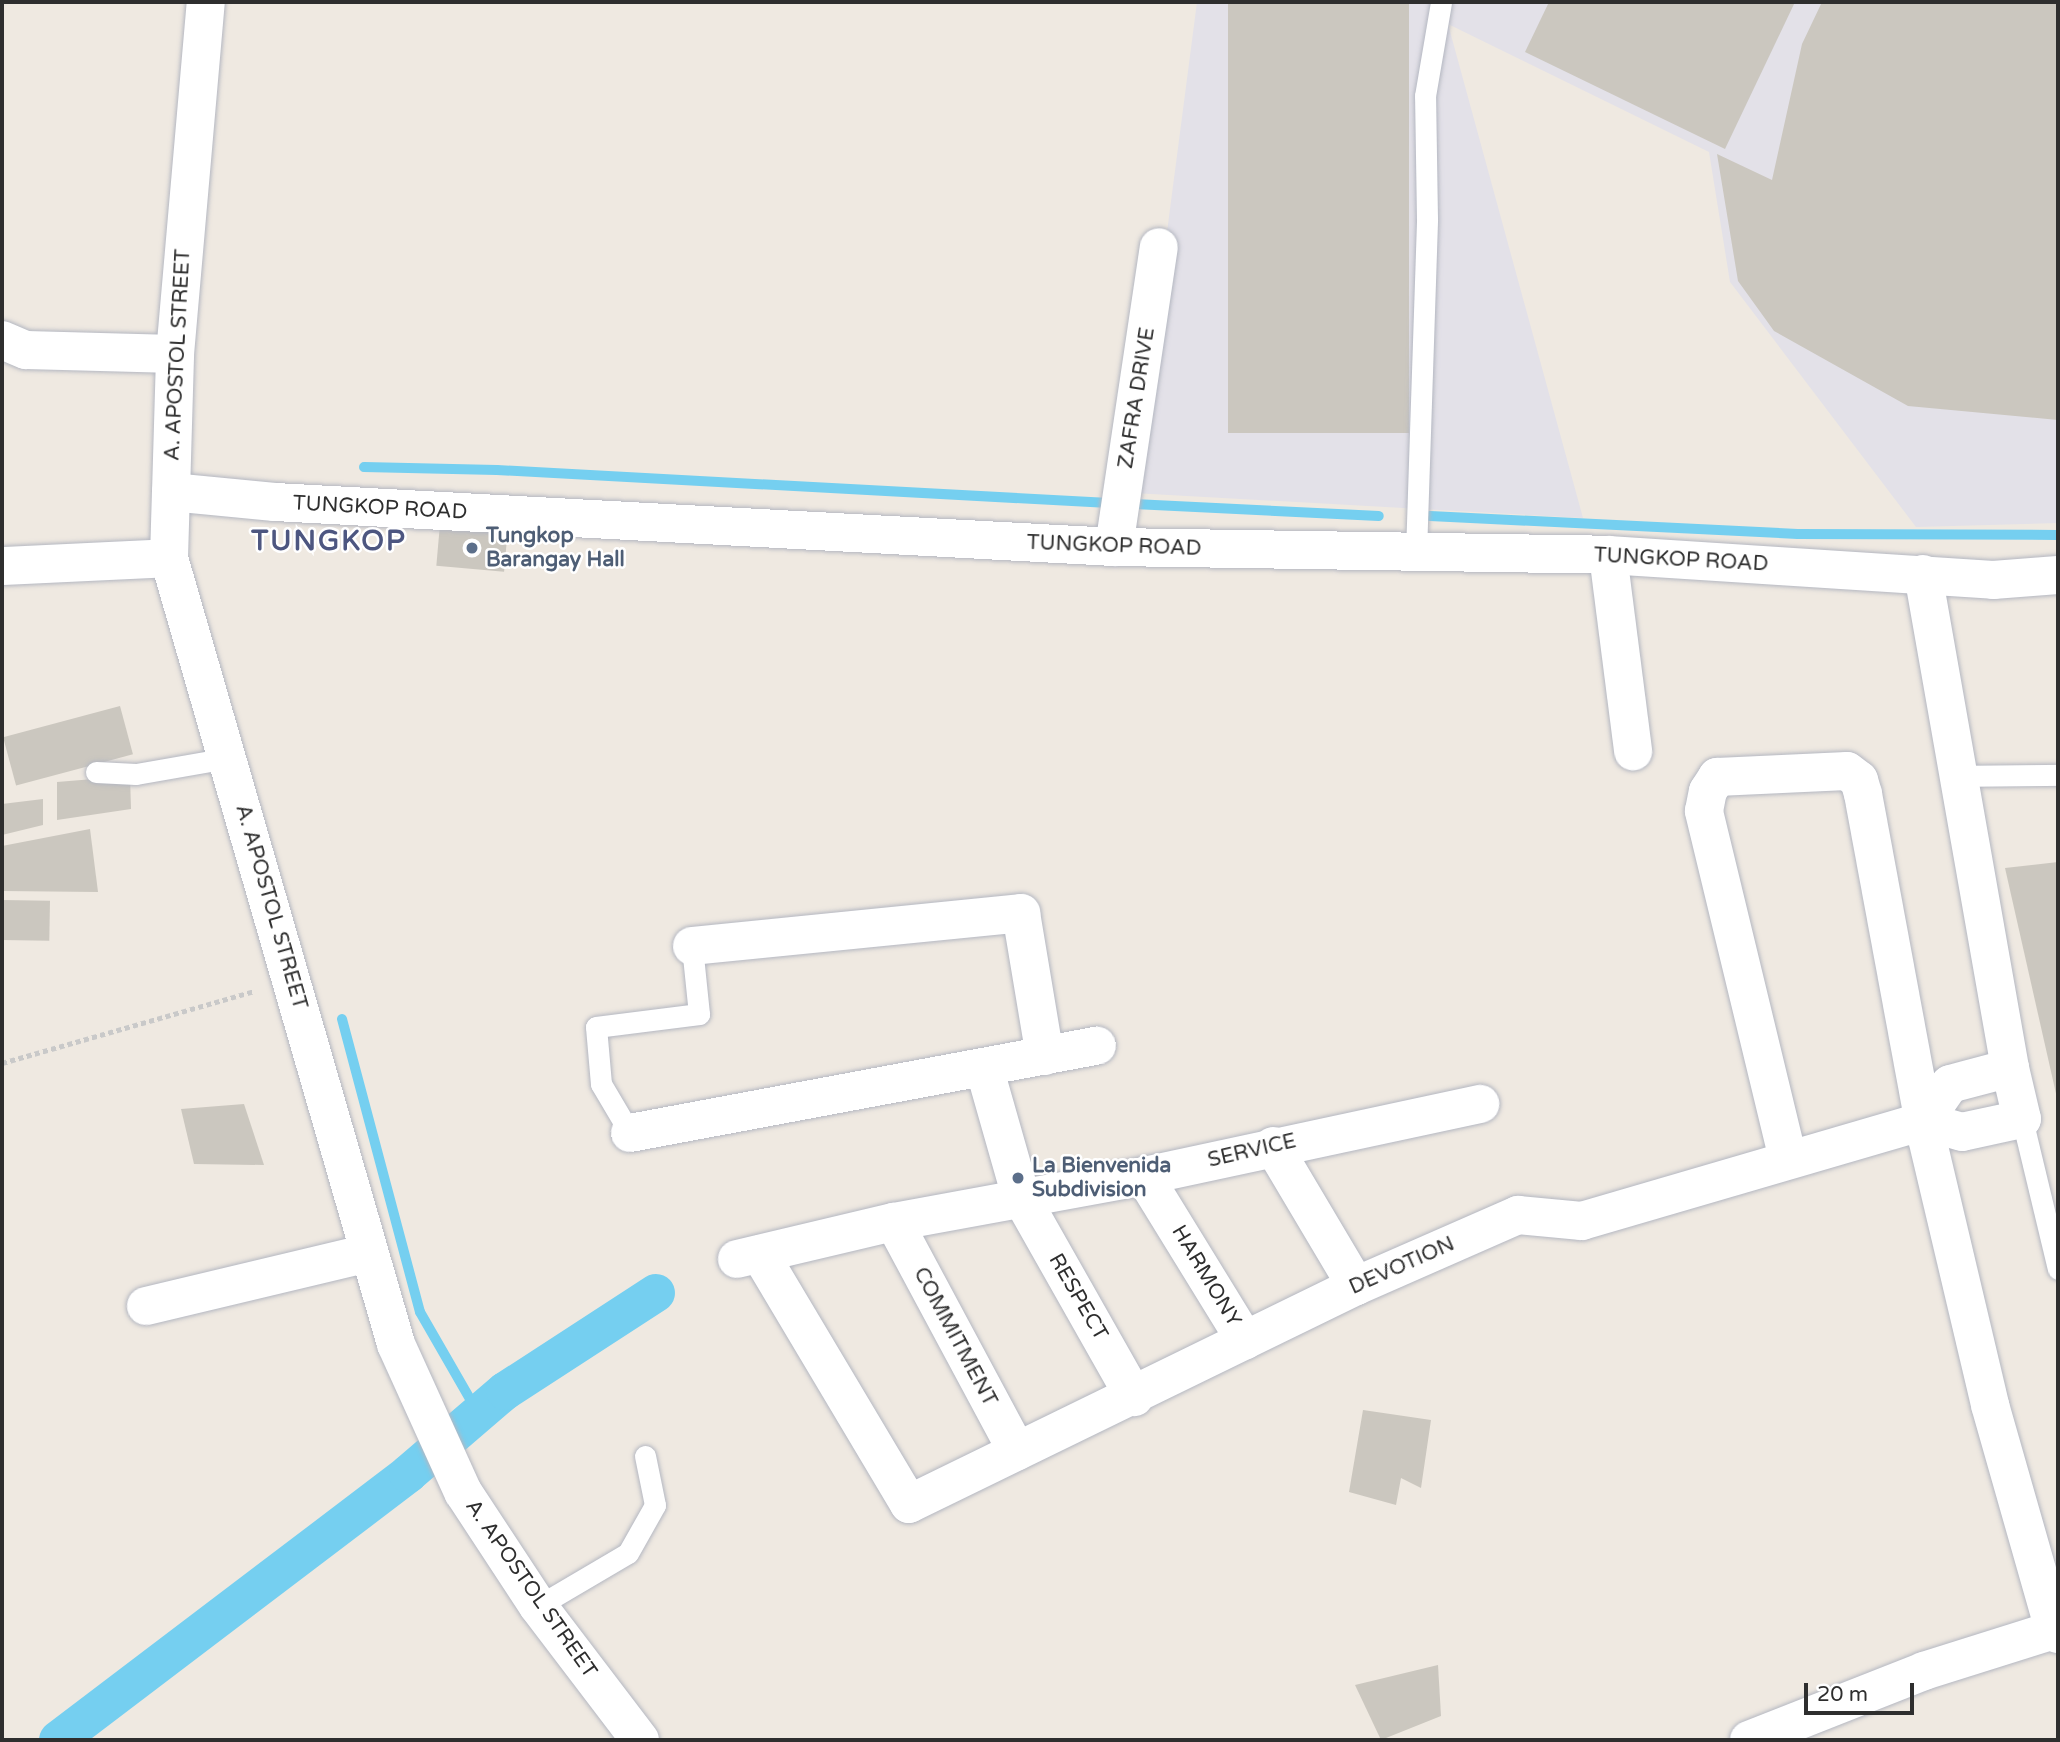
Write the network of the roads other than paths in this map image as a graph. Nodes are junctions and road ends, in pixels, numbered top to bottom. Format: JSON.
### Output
{"nodes":[{"id":1,"x":206,"y":2,"type":"edge"},
{"id":2,"x":1441,"y":2,"type":"edge"},
{"id":3,"x":1159,"y":247,"type":"dead end"},
{"id":4,"x":2,"y":340,"type":"edge"},
{"id":5,"x":175,"y":355,"type":"junction"},
{"id":6,"x":171,"y":492,"type":"junction"},
{"id":7,"x":1114,"y":547,"type":"junction"},
{"id":8,"x":1416,"y":553,"type":"junction"},
{"id":9,"x":1608,"y":555,"type":"junction"},
{"id":10,"x":169,"y":558,"type":"junction"},
{"id":11,"x":2,"y":566,"type":"edge"},
{"id":12,"x":1923,"y":574,"type":"junction"},
{"id":13,"x":2058,"y":575,"type":"edge"},
{"id":14,"x":1633,"y":751,"type":"dead end"},
{"id":15,"x":228,"y":758,"type":"junction"},
{"id":16,"x":96,"y":772,"type":"dead end"},
{"id":17,"x":2058,"y":775,"type":"edge"},
{"id":18,"x":1957,"y":776,"type":"junction"},
{"id":19,"x":692,"y":946,"type":"joint"},
{"id":20,"x":1097,"y":1046,"type":"dead end"},
{"id":21,"x":1045,"y":1056,"type":"junction"},
{"id":22,"x":984,"y":1068,"type":"junction"},
{"id":23,"x":2010,"y":1068,"type":"junction"},
{"id":24,"x":1480,"y":1104,"type":"dead end"},
{"id":25,"x":2022,"y":1119,"type":"junction"},
{"id":26,"x":1924,"y":1121,"type":"junction"},
{"id":27,"x":630,"y":1133,"type":"joint"},
{"id":28,"x":1273,"y":1146,"type":"junction"},
{"id":29,"x":1788,"y":1159,"type":"junction"},
{"id":30,"x":1144,"y":1175,"type":"junction"},
{"id":31,"x":1021,"y":1196,"type":"junction"},
{"id":32,"x":894,"y":1222,"type":"junction"},
{"id":33,"x":368,"y":1253,"type":"junction"},
{"id":34,"x":2058,"y":1269,"type":"edge"},
{"id":35,"x":1356,"y":1286,"type":"junction"},
{"id":36,"x":146,"y":1306,"type":"dead end"},
{"id":37,"x":1245,"y":1340,"type":"junction"},
{"id":38,"x":1134,"y":1397,"type":"junction"},
{"id":39,"x":1017,"y":1451,"type":"junction"},
{"id":40,"x":645,"y":1457,"type":"dead end"},
{"id":41,"x":909,"y":1504,"type":"joint"},
{"id":42,"x":538,"y":1606,"type":"junction"},
{"id":43,"x":2056,"y":1632,"type":"edge"},
{"id":44,"x":640,"y":1740,"type":"edge"},
{"id":45,"x":1749,"y":1740,"type":"edge"}],
"edges":[{"from":1,"to":5,"type":"street","name":"A. APOSTOL STREET"},
{"from":2,"to":8,"type":"lane"},
{"from":3,"to":7,"type":"street","name":"ZAFRA DRIVE"},
{"from":4,"to":5,"type":"street"},
{"from":5,"to":6,"type":"street","name":"A. APOSTOL STREET"},
{"from":6,"to":7,"type":"street","name":"TUNGKOP ROAD"},
{"from":6,"to":10,"type":"street","name":"A. APOSTOL STREET"},
{"from":7,"to":8,"type":"street","name":"TUNGKOP ROAD"},
{"from":8,"to":9,"type":"street","name":"TUNGKOP ROAD"},
{"from":9,"to":12,"type":"street","name":"TUNGKOP ROAD"},
{"from":9,"to":14,"type":"street"},
{"from":10,"to":11,"type":"street"},
{"from":10,"to":15,"type":"street","name":"A. APOSTOL STREET"},
{"from":12,"to":13,"type":"street","name":"TUNGKOP ROAD"},
{"from":12,"to":18,"type":"street"},
{"from":15,"to":16,"type":"lane"},
{"from":15,"to":33,"type":"street","name":"A. APOSTOL STREET"},
{"from":17,"to":18,"type":"lane"},
{"from":18,"to":23,"type":"street"},
{"from":19,"to":21,"type":"street"},
{"from":19,"to":27,"type":"lane"},
{"from":20,"to":21,"type":"street"},
{"from":21,"to":22,"type":"street"},
{"from":22,"to":27,"type":"street"},
{"from":22,"to":31,"type":"street","name":"RESPECT"},
{"from":23,"to":25,"type":"street"},
{"from":23,"to":26,"type":"street"},
{"from":24,"to":28,"type":"street","name":"SERVICE"},
{"from":25,"to":26,"type":"street"},
{"from":25,"to":34,"type":"lane"},
{"from":26,"to":29,"type":"street","name":"DEVOTION"},
{"from":26,"to":29,"type":"street"},
{"from":26,"to":43,"type":"street"},
{"from":28,"to":30,"type":"street","name":"SERVICE"},
{"from":28,"to":35,"type":"street"},
{"from":29,"to":35,"type":"street","name":"DEVOTION"},
{"from":30,"to":31,"type":"street","name":"SERVICE"},
{"from":30,"to":37,"type":"street","name":"HARMONY"},
{"from":31,"to":32,"type":"street","name":"SERVICE"},
{"from":31,"to":38,"type":"street","name":"RESPECT"},
{"from":32,"to":39,"type":"street","name":"COMMITMENT"},
{"from":32,"to":41,"type":"street","name":"SERVICE"},
{"from":33,"to":36,"type":"street"},
{"from":33,"to":42,"type":"street","name":"A. APOSTOL STREET"},
{"from":35,"to":37,"type":"street","name":"DEVOTION"},
{"from":37,"to":38,"type":"street","name":"DEVOTION"},
{"from":38,"to":39,"type":"street","name":"DEVOTION"},
{"from":39,"to":41,"type":"street","name":"DEVOTION"},
{"from":40,"to":42,"type":"lane"},
{"from":42,"to":44,"type":"street","name":"A. APOSTOL STREET"},
{"from":43,"to":45,"type":"street"}]}
